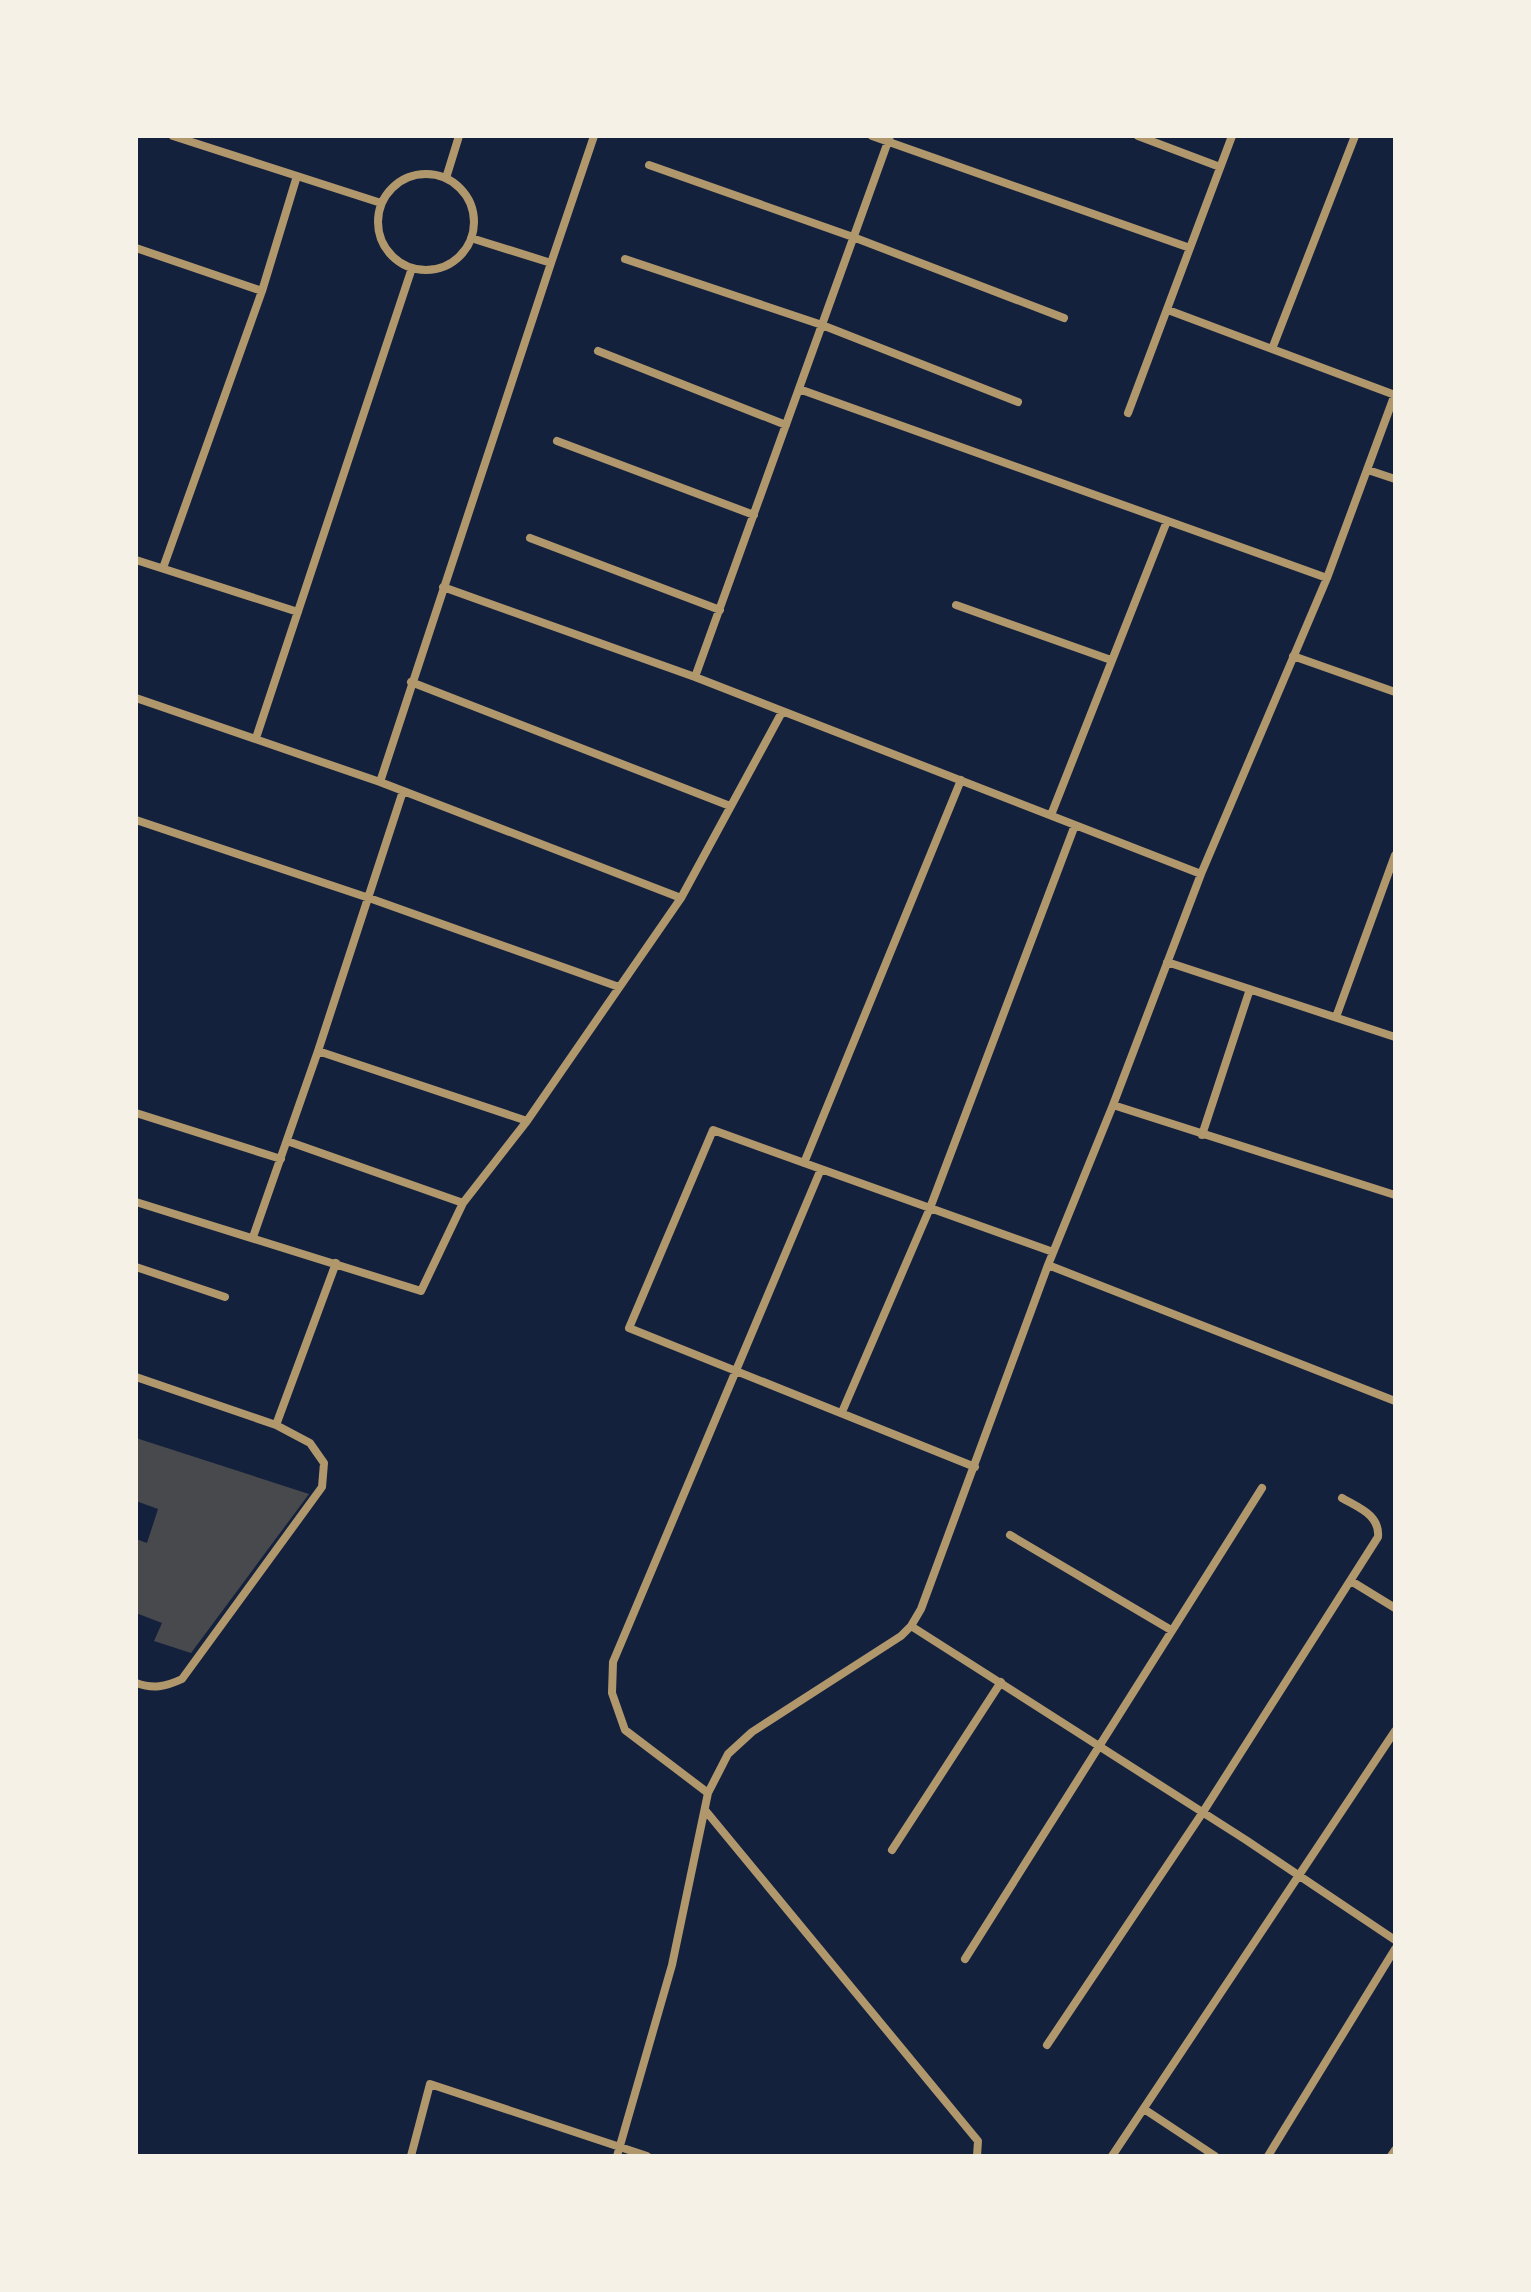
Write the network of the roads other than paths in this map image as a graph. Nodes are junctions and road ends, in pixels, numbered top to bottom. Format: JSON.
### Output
{"nodes":[{"id":1,"x":173,"y":136,"type":"edge"},
{"id":2,"x":459,"y":136,"type":"edge"},
{"id":3,"x":594,"y":136,"type":"edge"},
{"id":4,"x":872,"y":136,"type":"edge"},
{"id":5,"x":1138,"y":136,"type":"edge"},
{"id":6,"x":1232,"y":136,"type":"edge"},
{"id":7,"x":1355,"y":136,"type":"edge"},
{"id":8,"x":889,"y":139,"type":"edge"},
{"id":9,"x":649,"y":165,"type":"dead end"},
{"id":10,"x":1220,"y":167,"type":"junction"},
{"id":11,"x":297,"y":176,"type":"junction"},
{"id":12,"x":446,"y":178,"type":"junction"},
{"id":13,"x":381,"y":203,"type":"junction"},
{"id":14,"x":853,"y":237,"type":"junction"},
{"id":15,"x":471,"y":238,"type":"junction"},
{"id":16,"x":136,"y":248,"type":"edge"},
{"id":17,"x":1190,"y":248,"type":"junction"},
{"id":18,"x":625,"y":259,"type":"dead end"},
{"id":19,"x":551,"y":263,"type":"junction"},
{"id":20,"x":412,"y":268,"type":"junction"},
{"id":21,"x":262,"y":291,"type":"junction"},
{"id":22,"x":1168,"y":310,"type":"junction"},
{"id":23,"x":1064,"y":318,"type":"dead end"},
{"id":24,"x":822,"y":325,"type":"junction"},
{"id":25,"x":1272,"y":349,"type":"junction"},
{"id":26,"x":598,"y":351,"type":"dead end"},
{"id":27,"x":799,"y":389,"type":"junction"},
{"id":28,"x":1395,"y":395,"type":"edge"},
{"id":29,"x":1018,"y":402,"type":"dead end"},
{"id":30,"x":1128,"y":413,"type":"dead end"},
{"id":31,"x":786,"y":425,"type":"junction"},
{"id":32,"x":557,"y":441,"type":"dead end"},
{"id":33,"x":1368,"y":470,"type":"junction"},
{"id":34,"x":1395,"y":479,"type":"edge"},
{"id":35,"x":754,"y":515,"type":"junction"},
{"id":36,"x":1167,"y":521,"type":"junction"},
{"id":37,"x":530,"y":538,"type":"dead end"},
{"id":38,"x":136,"y":560,"type":"edge"},
{"id":39,"x":163,"y":568,"type":"junction"},
{"id":40,"x":1327,"y":578,"type":"junction"},
{"id":41,"x":443,"y":587,"type":"junction"},
{"id":42,"x":956,"y":605,"type":"dead end"},
{"id":43,"x":720,"y":610,"type":"junction"},
{"id":44,"x":298,"y":612,"type":"junction"},
{"id":45,"x":1293,"y":656,"type":"junction"},
{"id":46,"x":1111,"y":660,"type":"junction"},
{"id":47,"x":695,"y":677,"type":"junction"},
{"id":48,"x":411,"y":682,"type":"junction"},
{"id":49,"x":1395,"y":692,"type":"edge"},
{"id":50,"x":136,"y":698,"type":"edge"},
{"id":51,"x":782,"y":712,"type":"junction"},
{"id":52,"x":256,"y":738,"type":"junction"},
{"id":53,"x":961,"y":780,"type":"junction"},
{"id":54,"x":380,"y":782,"type":"junction"},
{"id":55,"x":403,"y":791,"type":"junction"},
{"id":56,"x":730,"y":806,"type":"junction"},
{"id":57,"x":1051,"y":815,"type":"junction"},
{"id":58,"x":136,"y":820,"type":"edge"},
{"id":59,"x":1075,"y":825,"type":"junction"},
{"id":60,"x":1395,"y":855,"type":"edge"},
{"id":61,"x":1201,"y":874,"type":"junction"},
{"id":62,"x":369,"y":898,"type":"junction"},
{"id":63,"x":681,"y":898,"type":"junction"},
{"id":64,"x":1167,"y":962,"type":"junction"},
{"id":65,"x":619,"y":987,"type":"junction"},
{"id":66,"x":1250,"y":989,"type":"junction"},
{"id":67,"x":1336,"y":1017,"type":"junction"},
{"id":68,"x":1395,"y":1037,"type":"edge"},
{"id":69,"x":318,"y":1051,"type":"junction"},
{"id":70,"x":1113,"y":1105,"type":"junction"},
{"id":71,"x":136,"y":1113,"type":"edge"},
{"id":72,"x":527,"y":1121,"type":"junction"},
{"id":73,"x":1202,"y":1135,"type":"junction"},
{"id":74,"x":287,"y":1141,"type":"junction"},
{"id":75,"x":281,"y":1159,"type":"junction"},
{"id":76,"x":804,"y":1163,"type":"junction"},
{"id":77,"x":821,"y":1169,"type":"junction"},
{"id":78,"x":1395,"y":1195,"type":"edge"},
{"id":79,"x":136,"y":1202,"type":"edge"},
{"id":80,"x":463,"y":1203,"type":"junction"},
{"id":81,"x":930,"y":1208,"type":"junction"},
{"id":82,"x":253,"y":1237,"type":"junction"},
{"id":83,"x":1053,"y":1252,"type":"junction"},
{"id":84,"x":336,"y":1263,"type":"junction"},
{"id":85,"x":1048,"y":1265,"type":"junction"},
{"id":86,"x":136,"y":1267,"type":"edge"},
{"id":87,"x":225,"y":1297,"type":"dead end"},
{"id":88,"x":736,"y":1370,"type":"junction"},
{"id":89,"x":136,"y":1377,"type":"edge"},
{"id":90,"x":1395,"y":1401,"type":"edge"},
{"id":91,"x":842,"y":1412,"type":"junction"},
{"id":92,"x":276,"y":1425,"type":"junction"},
{"id":93,"x":975,"y":1467,"type":"junction"},
{"id":94,"x":1262,"y":1488,"type":"dead end"},
{"id":95,"x":1342,"y":1498,"type":"dead end"},
{"id":96,"x":1010,"y":1535,"type":"dead end"},
{"id":97,"x":1351,"y":1581,"type":"junction"},
{"id":98,"x":1395,"y":1608,"type":"edge"},
{"id":99,"x":911,"y":1626,"type":"junction"},
{"id":100,"x":1171,"y":1630,"type":"junction"},
{"id":101,"x":1001,"y":1682,"type":"junction"},
{"id":102,"x":136,"y":1683,"type":"edge"},
{"id":103,"x":1395,"y":1731,"type":"edge"},
{"id":104,"x":1098,"y":1746,"type":"junction"},
{"id":105,"x":708,"y":1793,"type":"junction"},
{"id":106,"x":705,"y":1810,"type":"junction"},
{"id":107,"x":1203,"y":1812,"type":"junction"},
{"id":108,"x":892,"y":1850,"type":"dead end"},
{"id":109,"x":1300,"y":1876,"type":"junction"},
{"id":110,"x":1395,"y":1940,"type":"edge"},
{"id":111,"x":1395,"y":1949,"type":"edge"},
{"id":112,"x":965,"y":1959,"type":"dead end"},
{"id":113,"x":1047,"y":2045,"type":"dead end"},
{"id":114,"x":1144,"y":2109,"type":"junction"},
{"id":115,"x":1395,"y":2150,"type":"edge"},
{"id":116,"x":619,"y":2151,"type":"edge"},
{"id":117,"x":411,"y":2156,"type":"edge"},
{"id":118,"x":647,"y":2156,"type":"edge"},
{"id":119,"x":977,"y":2156,"type":"edge"},
{"id":120,"x":1112,"y":2156,"type":"edge"},
{"id":121,"x":1215,"y":2156,"type":"edge"},
{"id":122,"x":1268,"y":2156,"type":"edge"},
{"id":123,"x":1391,"y":2156,"type":"edge"}],
"edges":[{"from":1,"to":11,"type":"street"},
{"from":2,"to":12,"type":"street"},
{"from":3,"to":19,"type":"street"},
{"from":4,"to":8,"type":"street"},
{"from":5,"to":10,"type":"street"},
{"from":6,"to":10,"type":"street"},
{"from":7,"to":25,"type":"street"},
{"from":8,"to":14,"type":"street"},
{"from":8,"to":17,"type":"street"},
{"from":9,"to":14,"type":"street"},
{"from":10,"to":17,"type":"street"},
{"from":11,"to":13,"type":"street"},
{"from":11,"to":21,"type":"street"},
{"from":12,"to":13,"type":"street"},
{"from":12,"to":15,"type":"street"},
{"from":13,"to":20,"type":"street"},
{"from":14,"to":23,"type":"street"},
{"from":14,"to":24,"type":"street"},
{"from":15,"to":19,"type":"street"},
{"from":15,"to":20,"type":"street"},
{"from":16,"to":21,"type":"street"},
{"from":17,"to":22,"type":"street"},
{"from":18,"to":24,"type":"street"},
{"from":19,"to":41,"type":"street"},
{"from":20,"to":44,"type":"street"},
{"from":21,"to":39,"type":"street"},
{"from":22,"to":25,"type":"street"},
{"from":22,"to":30,"type":"street"},
{"from":24,"to":27,"type":"street"},
{"from":24,"to":29,"type":"street"},
{"from":25,"to":28,"type":"street"},
{"from":26,"to":31,"type":"street"},
{"from":27,"to":31,"type":"street"},
{"from":27,"to":36,"type":"street"},
{"from":28,"to":33,"type":"street"},
{"from":31,"to":35,"type":"street"},
{"from":32,"to":35,"type":"street"},
{"from":33,"to":34,"type":"street"},
{"from":33,"to":40,"type":"street"},
{"from":35,"to":43,"type":"street"},
{"from":36,"to":40,"type":"street"},
{"from":36,"to":46,"type":"street"},
{"from":37,"to":43,"type":"street"},
{"from":38,"to":39,"type":"street"},
{"from":39,"to":44,"type":"street"},
{"from":40,"to":45,"type":"street"},
{"from":41,"to":47,"type":"street"},
{"from":41,"to":48,"type":"street"},
{"from":42,"to":46,"type":"street"},
{"from":43,"to":47,"type":"street"},
{"from":44,"to":52,"type":"street"},
{"from":45,"to":49,"type":"street"},
{"from":45,"to":61,"type":"street"},
{"from":46,"to":57,"type":"street"},
{"from":47,"to":51,"type":"street"},
{"from":48,"to":54,"type":"street"},
{"from":48,"to":56,"type":"street"},
{"from":50,"to":52,"type":"street"},
{"from":51,"to":53,"type":"street"},
{"from":51,"to":56,"type":"street"},
{"from":52,"to":54,"type":"street"},
{"from":53,"to":57,"type":"street"},
{"from":53,"to":76,"type":"street"},
{"from":54,"to":55,"type":"street"},
{"from":55,"to":62,"type":"street"},
{"from":55,"to":63,"type":"street"},
{"from":56,"to":63,"type":"street"},
{"from":57,"to":59,"type":"street"},
{"from":58,"to":62,"type":"street"},
{"from":59,"to":61,"type":"street"},
{"from":59,"to":81,"type":"street"},
{"from":60,"to":67,"type":"street"},
{"from":61,"to":64,"type":"street"},
{"from":62,"to":65,"type":"street"},
{"from":62,"to":69,"type":"street"},
{"from":63,"to":65,"type":"street"},
{"from":64,"to":66,"type":"street"},
{"from":64,"to":70,"type":"street"},
{"from":65,"to":72,"type":"street"},
{"from":66,"to":67,"type":"street"},
{"from":66,"to":73,"type":"street"},
{"from":67,"to":68,"type":"street"},
{"from":69,"to":72,"type":"street"},
{"from":69,"to":74,"type":"street"},
{"from":70,"to":73,"type":"street"},
{"from":70,"to":83,"type":"street"},
{"from":71,"to":75,"type":"street"},
{"from":72,"to":80,"type":"street"},
{"from":73,"to":78,"type":"street"},
{"from":74,"to":75,"type":"street"},
{"from":74,"to":80,"type":"street"},
{"from":75,"to":82,"type":"street"},
{"from":76,"to":77,"type":"street"},
{"from":76,"to":88,"type":"street"},
{"from":77,"to":81,"type":"street"},
{"from":77,"to":88,"type":"street"},
{"from":79,"to":82,"type":"street"},
{"from":80,"to":84,"type":"street"},
{"from":81,"to":83,"type":"street"},
{"from":81,"to":91,"type":"street"},
{"from":82,"to":84,"type":"street"},
{"from":83,"to":85,"type":"street"},
{"from":84,"to":92,"type":"street"},
{"from":85,"to":90,"type":"street"},
{"from":85,"to":93,"type":"street"},
{"from":86,"to":87,"type":"street"},
{"from":88,"to":91,"type":"street"},
{"from":88,"to":105,"type":"street"},
{"from":89,"to":92,"type":"street"},
{"from":91,"to":93,"type":"street"},
{"from":92,"to":102,"type":"street"},
{"from":93,"to":99,"type":"street"},
{"from":94,"to":100,"type":"street"},
{"from":95,"to":97,"type":"street"},
{"from":96,"to":100,"type":"street"},
{"from":97,"to":98,"type":"street"},
{"from":97,"to":107,"type":"street"},
{"from":99,"to":101,"type":"street"},
{"from":99,"to":105,"type":"street"},
{"from":100,"to":104,"type":"street"},
{"from":101,"to":104,"type":"street"},
{"from":101,"to":108,"type":"street"},
{"from":103,"to":109,"type":"street"},
{"from":104,"to":107,"type":"street"},
{"from":104,"to":112,"type":"street"},
{"from":105,"to":106,"type":"street"},
{"from":106,"to":116,"type":"street"},
{"from":106,"to":119,"type":"street"},
{"from":107,"to":109,"type":"street"},
{"from":107,"to":113,"type":"street"},
{"from":109,"to":110,"type":"street"},
{"from":109,"to":114,"type":"street"},
{"from":111,"to":122,"type":"street"},
{"from":114,"to":120,"type":"street"},
{"from":114,"to":121,"type":"street"},
{"from":115,"to":123,"type":"street"},
{"from":116,"to":117,"type":"street"},
{"from":116,"to":118,"type":"street"}]}
